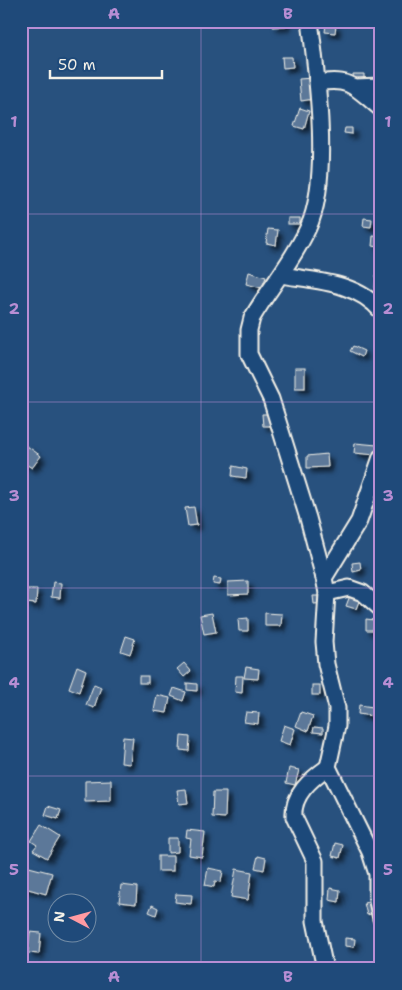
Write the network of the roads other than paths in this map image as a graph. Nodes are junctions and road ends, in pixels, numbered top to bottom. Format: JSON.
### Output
{"nodes":[{"id":1,"x":310,"y":21,"type":"edge"},
{"id":2,"x":318,"y":83,"type":"junction"},
{"id":3,"x":381,"y":86,"type":"edge"},
{"id":4,"x":354,"y":87,"type":"junction"},
{"id":5,"x":381,"y":109,"type":"edge"},
{"id":6,"x":282,"y":275,"type":"junction"},
{"id":7,"x":381,"y":311,"type":"edge"},
{"id":8,"x":381,"y":457,"type":"edge"},
{"id":9,"x":325,"y":586,"type":"junction"},
{"id":10,"x":381,"y":610,"type":"edge"},
{"id":11,"x":328,"y":766,"type":"junction"},
{"id":12,"x":381,"y":920,"type":"edge"},
{"id":13,"x":325,"y":969,"type":"edge"}],
"edges":[{"from":1,"to":2,"type":"street"},
{"from":2,"to":4,"type":"street"},
{"from":2,"to":6,"type":"street"},
{"from":3,"to":4,"type":"street"},
{"from":4,"to":5,"type":"street"},
{"from":6,"to":7,"type":"street"},
{"from":6,"to":9,"type":"street"},
{"from":8,"to":9,"type":"street"},
{"from":9,"to":10,"type":"street"},
{"from":9,"to":11,"type":"street"},
{"from":11,"to":12,"type":"street"},
{"from":11,"to":13,"type":"street"}]}
